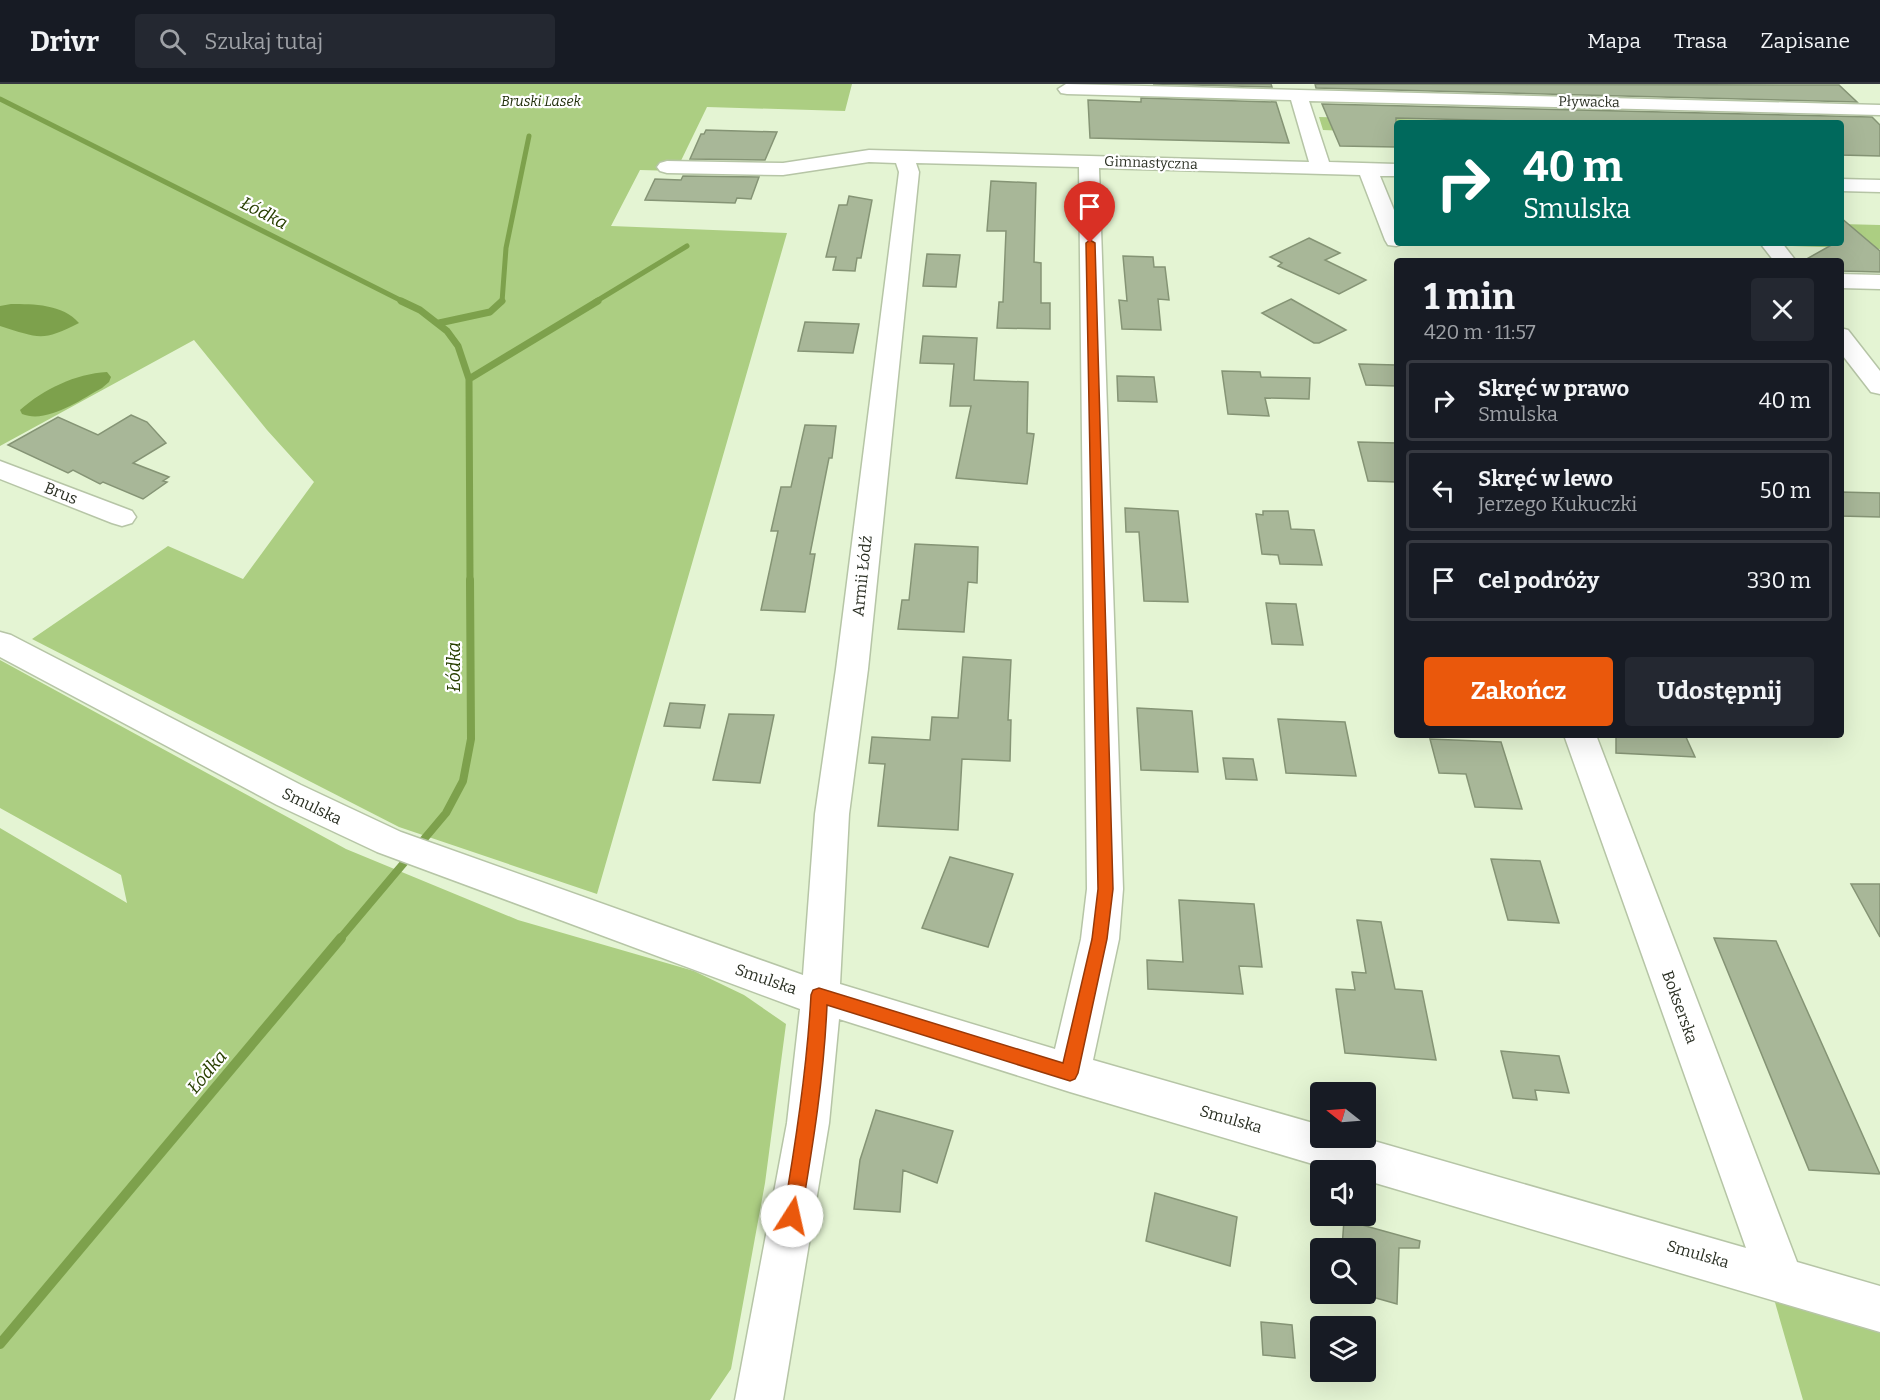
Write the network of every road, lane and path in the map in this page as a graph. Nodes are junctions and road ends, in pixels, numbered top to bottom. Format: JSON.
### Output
{"nodes":[{"id":1,"x":1067,"y":89,"type":"dead end"},
{"id":2,"x":1298,"y":95,"type":"junction"},
{"id":3,"x":1666,"y":104,"type":"junction"},
{"id":4,"x":1880,"y":110,"type":"edge"},
{"id":5,"x":1679,"y":120,"type":"edge"},
{"id":6,"x":905,"y":159,"type":"junction"},
{"id":7,"x":1089,"y":161,"type":"junction"},
{"id":8,"x":667,"y":167,"type":"dead end"},
{"id":9,"x":1321,"y":168,"type":"junction"},
{"id":10,"x":1368,"y":169,"type":"junction"},
{"id":11,"x":1394,"y":170,"type":"edge"},
{"id":12,"x":1844,"y":184,"type":"edge"},
{"id":13,"x":1880,"y":186,"type":"edge"},
{"id":14,"x":1394,"y":234,"type":"edge"},
{"id":15,"x":1773,"y":246,"type":"edge"},
{"id":16,"x":1783,"y":258,"type":"edge"},
{"id":17,"x":1844,"y":281,"type":"edge"},
{"id":18,"x":1880,"y":282,"type":"edge"},
{"id":19,"x":1844,"y":340,"type":"edge"},
{"id":20,"x":1880,"y":387,"type":"edge"},
{"id":21,"x":0,"y":469,"type":"edge"},
{"id":22,"x":122,"y":517,"type":"dead end"},
{"id":23,"x":0,"y":643,"type":"edge"},
{"id":24,"x":1581,"y":738,"type":"edge"},
{"id":25,"x":819,"y":995,"type":"junction"},
{"id":26,"x":1070,"y":1073,"type":"junction"},
{"id":27,"x":1780,"y":1278,"type":"junction"},
{"id":28,"x":1880,"y":1309,"type":"edge"},
{"id":29,"x":759,"y":1400,"type":"edge"}],
"edges":[{"from":1,"to":2,"type":"street","name":"Pływacka"},
{"from":2,"to":3,"type":"street","name":"Pływacka"},
{"from":2,"to":9,"type":"street"},
{"from":3,"to":4,"type":"street","name":"Pływacka"},
{"from":3,"to":5,"type":"street"},
{"from":6,"to":7,"type":"street","name":"Gimnastyczna"},
{"from":6,"to":8,"type":"street","name":"Gimnastyczna"},
{"from":6,"to":25,"type":"street","name":"Armii Łódź"},
{"from":7,"to":9,"type":"street","name":"Gimnastyczna"},
{"from":7,"to":26,"type":"street"},
{"from":9,"to":10,"type":"street","name":"Gimnastyczna"},
{"from":10,"to":11,"type":"street","name":"Gimnastyczna"},
{"from":10,"to":14,"type":"street"},
{"from":12,"to":13,"type":"street"},
{"from":15,"to":16,"type":"street"},
{"from":17,"to":18,"type":"street"},
{"from":19,"to":20,"type":"street"},
{"from":21,"to":22,"type":"street","name":"Brus"},
{"from":23,"to":25,"type":"street","name":"Smulska"},
{"from":24,"to":27,"type":"street","name":"Bokserska"},
{"from":25,"to":26,"type":"street","name":"Smulska"},
{"from":25,"to":29,"type":"street","name":"Armii Łódź"},
{"from":26,"to":27,"type":"street","name":"Smulska"},
{"from":27,"to":28,"type":"street","name":"Smulska"}]}
